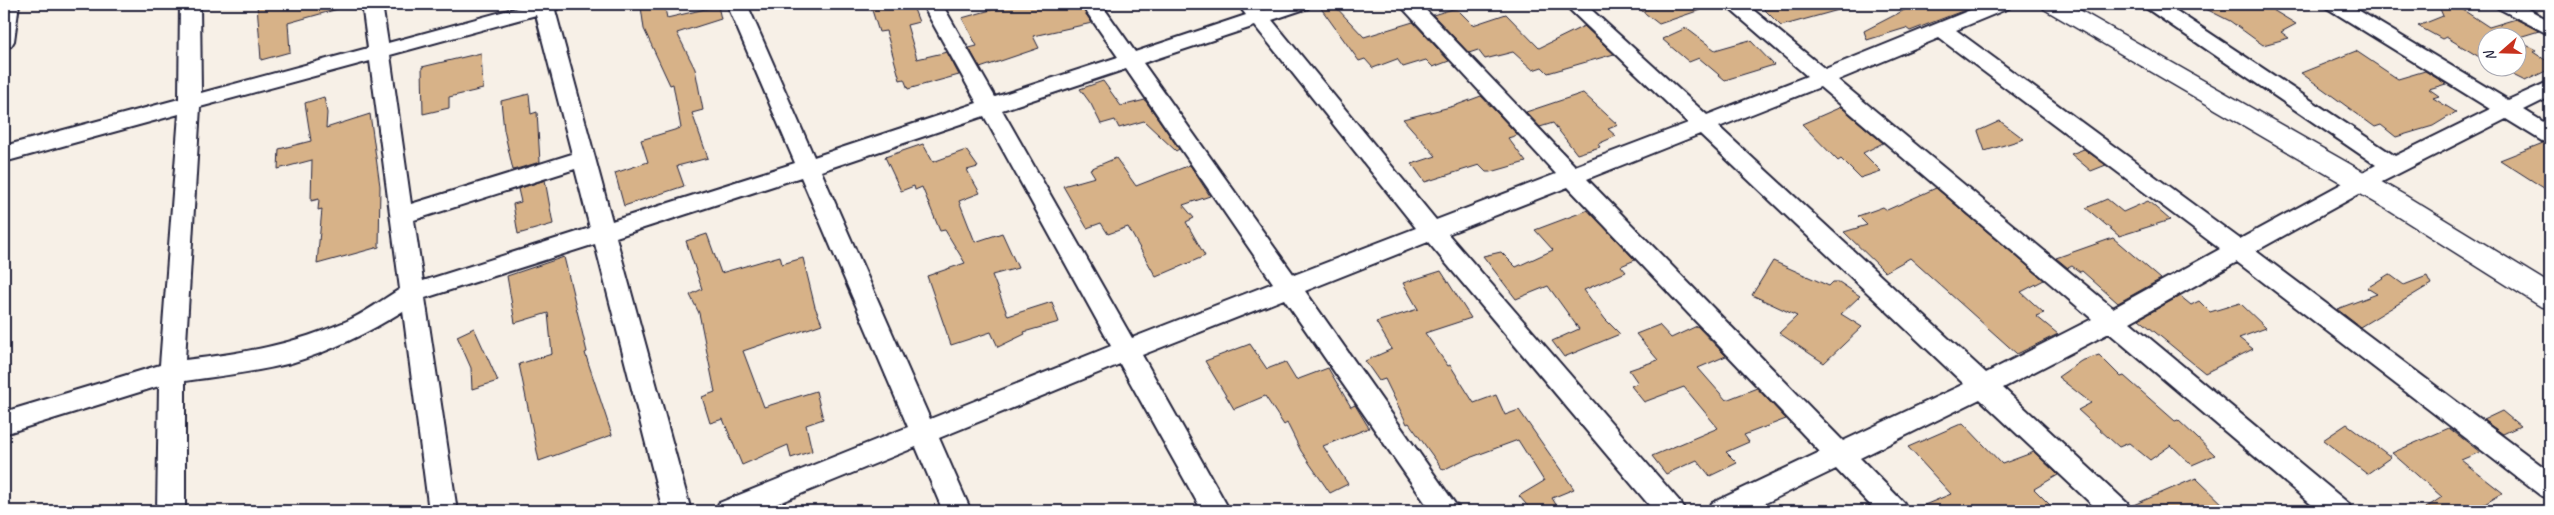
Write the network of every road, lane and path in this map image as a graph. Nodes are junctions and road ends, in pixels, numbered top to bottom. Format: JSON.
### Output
{"nodes":[{"id":1,"x":190,"y":4,"type":"edge"},
{"id":2,"x":372,"y":4,"type":"edge"},
{"id":3,"x":737,"y":4,"type":"edge"},
{"id":4,"x":932,"y":4,"type":"edge"},
{"id":5,"x":1091,"y":4,"type":"edge"},
{"id":6,"x":1300,"y":4,"type":"edge"},
{"id":7,"x":1408,"y":4,"type":"edge"},
{"id":8,"x":1574,"y":4,"type":"edge"},
{"id":9,"x":1734,"y":4,"type":"edge"},
{"id":10,"x":2002,"y":4,"type":"edge"},
{"id":11,"x":2052,"y":4,"type":"edge"},
{"id":12,"x":2152,"y":4,"type":"edge"},
{"id":13,"x":2334,"y":4,"type":"edge"},
{"id":14,"x":2505,"y":4,"type":"edge"},
{"id":15,"x":547,"y":5,"type":"edge"},
{"id":16,"x":1253,"y":10,"type":"edge"},
{"id":17,"x":6,"y":15,"type":"edge"},
{"id":18,"x":2550,"y":29,"type":"edge"},
{"id":19,"x":1941,"y":30,"type":"junction"},
{"id":20,"x":4,"y":42,"type":"edge"},
{"id":21,"x":378,"y":52,"type":"junction"},
{"id":22,"x":1129,"y":61,"type":"junction"},
{"id":23,"x":1823,"y":78,"type":"junction"},
{"id":24,"x":2550,"y":88,"type":"edge"},
{"id":25,"x":190,"y":104,"type":"junction"},
{"id":26,"x":988,"y":108,"type":"junction"},
{"id":27,"x":2507,"y":110,"type":"junction"},
{"id":28,"x":1704,"y":125,"type":"junction"},
{"id":29,"x":2550,"y":136,"type":"edge"},
{"id":30,"x":4,"y":154,"type":"edge"},
{"id":31,"x":584,"y":158,"type":"junction"},
{"id":32,"x":806,"y":167,"type":"junction"},
{"id":33,"x":2395,"y":167,"type":"junction"},
{"id":34,"x":1571,"y":176,"type":"junction"},
{"id":35,"x":2362,"y":182,"type":"junction"},
{"id":36,"x":402,"y":215,"type":"junction"},
{"id":37,"x":604,"y":230,"type":"junction"},
{"id":38,"x":1432,"y":231,"type":"junction"},
{"id":39,"x":2238,"y":250,"type":"junction"},
{"id":40,"x":1289,"y":289,"type":"junction"},
{"id":41,"x":2545,"y":289,"type":"edge"},
{"id":42,"x":413,"y":293,"type":"junction"},
{"id":43,"x":2110,"y":321,"type":"junction"},
{"id":44,"x":1126,"y":351,"type":"junction"},
{"id":45,"x":172,"y":372,"type":"junction"},
{"id":46,"x":1984,"y":386,"type":"junction"},
{"id":47,"x":4,"y":423,"type":"edge"},
{"id":48,"x":924,"y":434,"type":"junction"},
{"id":49,"x":1842,"y":456,"type":"junction"},
{"id":50,"x":2550,"y":487,"type":"edge"},
{"id":51,"x":171,"y":511,"type":"edge"},
{"id":52,"x":443,"y":511,"type":"edge"},
{"id":53,"x":677,"y":511,"type":"edge"},
{"id":54,"x":729,"y":511,"type":"edge"},
{"id":55,"x":956,"y":511,"type":"edge"},
{"id":56,"x":1216,"y":511,"type":"edge"},
{"id":57,"x":1446,"y":511,"type":"edge"},
{"id":58,"x":1671,"y":511,"type":"edge"},
{"id":59,"x":1722,"y":511,"type":"edge"},
{"id":60,"x":1894,"y":511,"type":"edge"},
{"id":61,"x":2117,"y":511,"type":"edge"},
{"id":62,"x":2338,"y":511,"type":"edge"}],
"edges":[{"from":1,"to":25,"type":"street"},
{"from":2,"to":21,"type":"street"},
{"from":3,"to":32,"type":"street"},
{"from":4,"to":26,"type":"street"},
{"from":5,"to":22,"type":"street"},
{"from":6,"to":16,"type":"street"},
{"from":7,"to":34,"type":"street"},
{"from":8,"to":28,"type":"street"},
{"from":9,"to":23,"type":"street"},
{"from":10,"to":19,"type":"street"},
{"from":11,"to":35,"type":"main road"},
{"from":12,"to":33,"type":"street"},
{"from":13,"to":27,"type":"street"},
{"from":14,"to":18,"type":"street"},
{"from":15,"to":21,"type":"street"},
{"from":15,"to":31,"type":"street"},
{"from":16,"to":22,"type":"street"},
{"from":16,"to":38,"type":"street"},
{"from":17,"to":20,"type":"street"},
{"from":19,"to":23,"type":"street"},
{"from":19,"to":39,"type":"street"},
{"from":21,"to":25,"type":"street"},
{"from":21,"to":36,"type":"street"},
{"from":22,"to":26,"type":"street"},
{"from":22,"to":40,"type":"street"},
{"from":23,"to":28,"type":"street"},
{"from":23,"to":43,"type":"street"},
{"from":24,"to":27,"type":"street"},
{"from":25,"to":30,"type":"street"},
{"from":25,"to":45,"type":"street"},
{"from":26,"to":32,"type":"street"},
{"from":26,"to":44,"type":"street"},
{"from":27,"to":29,"type":"street"},
{"from":27,"to":33,"type":"street"},
{"from":28,"to":34,"type":"street"},
{"from":28,"to":46,"type":"street"},
{"from":31,"to":36,"type":"street"},
{"from":31,"to":37,"type":"street"},
{"from":32,"to":37,"type":"street"},
{"from":32,"to":48,"type":"street"},
{"from":33,"to":35,"type":"street"},
{"from":34,"to":38,"type":"street"},
{"from":34,"to":49,"type":"street"},
{"from":35,"to":39,"type":"street"},
{"from":35,"to":41,"type":"main road"},
{"from":36,"to":42,"type":"street"},
{"from":37,"to":42,"type":"street"},
{"from":37,"to":53,"type":"street"},
{"from":38,"to":40,"type":"street"},
{"from":38,"to":58,"type":"street"},
{"from":39,"to":43,"type":"street"},
{"from":39,"to":50,"type":"street"},
{"from":40,"to":44,"type":"street"},
{"from":40,"to":57,"type":"street"},
{"from":42,"to":45,"type":"street"},
{"from":42,"to":52,"type":"street"},
{"from":43,"to":46,"type":"street"},
{"from":43,"to":62,"type":"street"},
{"from":44,"to":48,"type":"street"},
{"from":44,"to":56,"type":"street"},
{"from":45,"to":47,"type":"street"},
{"from":45,"to":51,"type":"street"},
{"from":46,"to":49,"type":"street"},
{"from":46,"to":61,"type":"street"},
{"from":48,"to":54,"type":"street"},
{"from":48,"to":55,"type":"street"},
{"from":49,"to":59,"type":"street"},
{"from":49,"to":60,"type":"street"}]}
